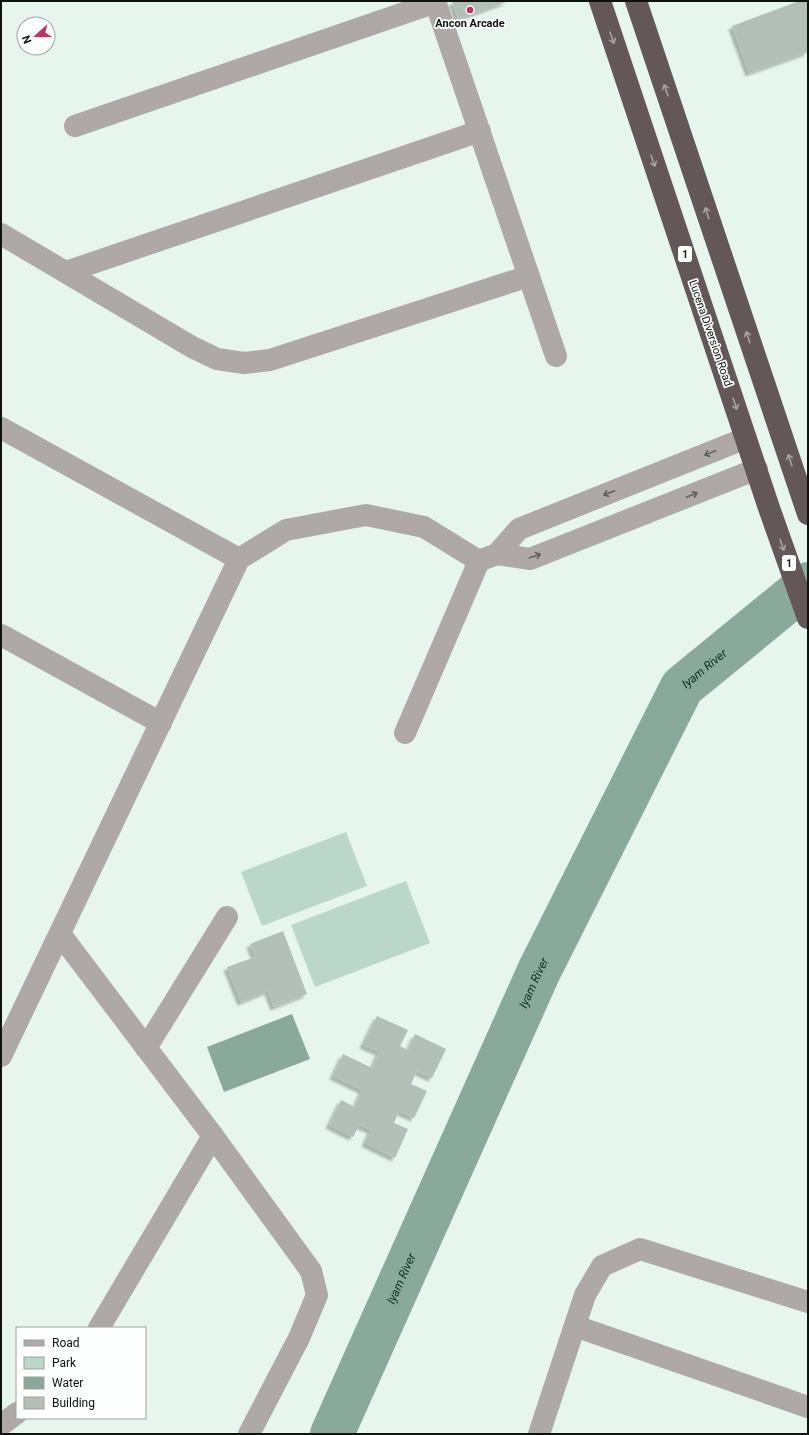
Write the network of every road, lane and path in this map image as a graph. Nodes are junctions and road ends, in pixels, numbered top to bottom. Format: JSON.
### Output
{"nodes":[{"id":1,"x":436,"y":1,"type":"edge"},
{"id":2,"x":600,"y":1,"type":"edge"},
{"id":3,"x":636,"y":1,"type":"edge"},
{"id":4,"x":76,"y":126,"type":"dead end"},
{"id":5,"x":480,"y":131,"type":"junction"},
{"id":6,"x":1,"y":234,"type":"edge"},
{"id":7,"x":66,"y":272,"type":"junction"},
{"id":8,"x":529,"y":276,"type":"junction"},
{"id":9,"x":556,"y":356,"type":"dead end"},
{"id":10,"x":1,"y":428,"type":"edge"},
{"id":11,"x":746,"y":438,"type":"junction"},
{"id":12,"x":757,"y":469,"type":"junction"},
{"id":13,"x":805,"y":505,"type":"edge"},
{"id":14,"x":488,"y":557,"type":"junction"},
{"id":15,"x":239,"y":559,"type":"junction"},
{"id":16,"x":808,"y":618,"type":"edge"},
{"id":17,"x":1,"y":635,"type":"edge"},
{"id":18,"x":161,"y":723,"type":"junction"},
{"id":19,"x":405,"y":733,"type":"dead end"},
{"id":20,"x":227,"y":917,"type":"dead end"},
{"id":21,"x":60,"y":934,"type":"junction"},
{"id":22,"x":146,"y":1048,"type":"junction"},
{"id":23,"x":1,"y":1056,"type":"edge"},
{"id":24,"x":213,"y":1136,"type":"junction"},
{"id":25,"x":808,"y":1302,"type":"edge"},
{"id":26,"x":575,"y":1326,"type":"junction"},
{"id":27,"x":100,"y":1327,"type":"edge"},
{"id":28,"x":808,"y":1407,"type":"edge"},
{"id":29,"x":16,"y":1413,"type":"edge"},
{"id":30,"x":1,"y":1425,"type":"edge"},
{"id":31,"x":249,"y":1434,"type":"edge"},
{"id":32,"x":539,"y":1434,"type":"edge"}],
"edges":[{"from":1,"to":4,"type":"street"},
{"from":1,"to":5,"type":"street"},
{"from":2,"to":11,"type":"highway","name":"Lucena Diversion Road","number":"1","one_way":true},
{"from":13,"to":3,"type":"highway","one_way":true},
{"from":5,"to":7,"type":"street"},
{"from":5,"to":8,"type":"street"},
{"from":6,"to":7,"type":"street"},
{"from":7,"to":8,"type":"street"},
{"from":8,"to":9,"type":"street"},
{"from":10,"to":15,"type":"street"},
{"from":11,"to":12,"type":"highway","name":"Lucena Diversion Road","number":"1"},
{"from":11,"to":14,"type":"street","one_way":true},
{"from":14,"to":12,"type":"street","one_way":true},
{"from":12,"to":16,"type":"highway","name":"Lucena Diversion Road","number":"1","one_way":true},
{"from":14,"to":15,"type":"street"},
{"from":14,"to":19,"type":"street"},
{"from":15,"to":18,"type":"street"},
{"from":17,"to":18,"type":"street"},
{"from":18,"to":21,"type":"street"},
{"from":20,"to":22,"type":"street"},
{"from":21,"to":22,"type":"street"},
{"from":21,"to":23,"type":"street"},
{"from":22,"to":24,"type":"street"},
{"from":24,"to":27,"type":"street"},
{"from":24,"to":31,"type":"street"},
{"from":25,"to":26,"type":"street"},
{"from":26,"to":28,"type":"street"},
{"from":26,"to":32,"type":"street"},
{"from":29,"to":30,"type":"street"}]}
